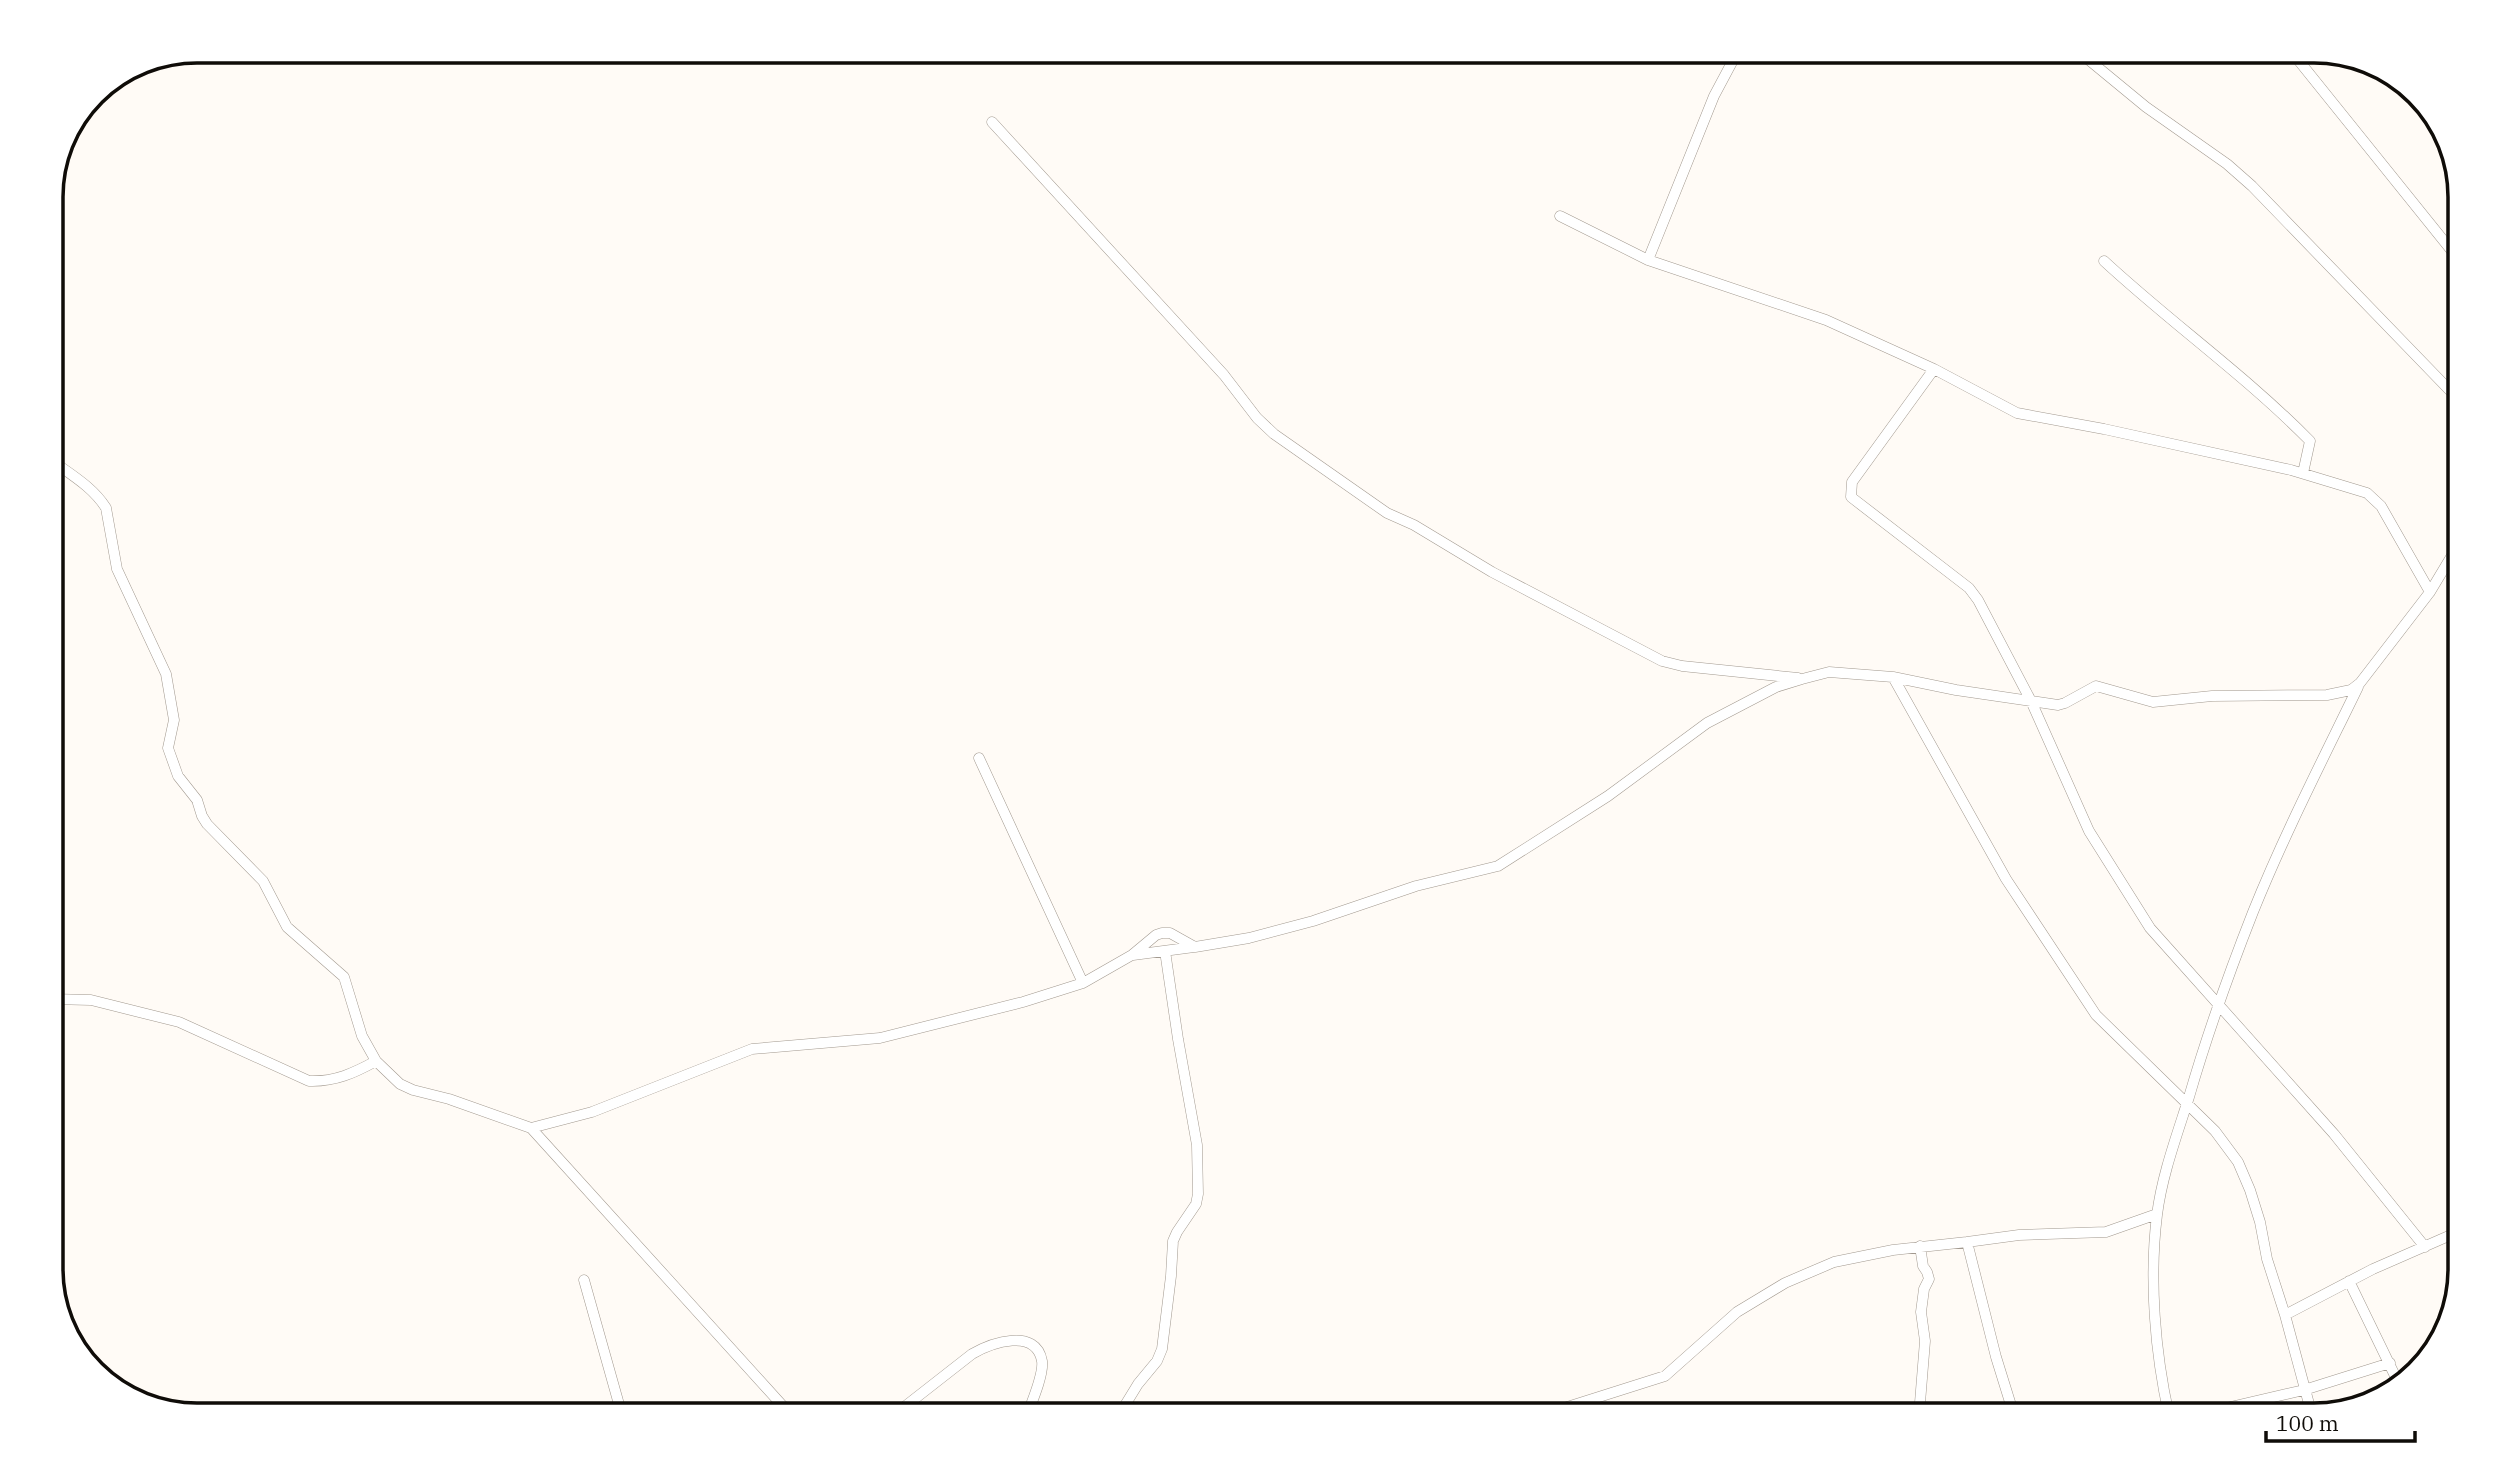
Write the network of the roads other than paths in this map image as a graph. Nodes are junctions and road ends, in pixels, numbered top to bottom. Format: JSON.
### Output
{"nodes":[{"id":1,"x":1732,"y":63,"type":"edge"},
{"id":2,"x":2093,"y":63,"type":"edge"},
{"id":3,"x":2302,"y":63,"type":"edge"},
{"id":4,"x":992,"y":122,"type":"dead end"},
{"id":5,"x":1560,"y":216,"type":"dead end"},
{"id":6,"x":2448,"y":246,"type":"edge"},
{"id":7,"x":1648,"y":260,"type":"junction"},
{"id":8,"x":2104,"y":261,"type":"dead end"},
{"id":9,"x":1934,"y":369,"type":"junction"},
{"id":10,"x":2448,"y":389,"type":"edge"},
{"id":11,"x":63,"y":468,"type":"edge"},
{"id":12,"x":2303,"y":473,"type":"junction"},
{"id":13,"x":2448,"y":562,"type":"edge"},
{"id":14,"x":2430,"y":592,"type":"junction"},
{"id":15,"x":1893,"y":677,"type":"junction"},
{"id":16,"x":1802,"y":679,"type":"junction"},
{"id":17,"x":2360,"y":683,"type":"junction"},
{"id":18,"x":2031,"y":701,"type":"junction"},
{"id":19,"x":979,"y":758,"type":"dead end"},
{"id":20,"x":1195,"y":947,"type":"junction"},
{"id":21,"x":1165,"y":951,"type":"junction"},
{"id":22,"x":1132,"y":955,"type":"junction"},
{"id":23,"x":1083,"y":983,"type":"junction"},
{"id":24,"x":63,"y":999,"type":"edge"},
{"id":25,"x":2218,"y":1005,"type":"junction"},
{"id":26,"x":376,"y":1060,"type":"junction"},
{"id":27,"x":2187,"y":1105,"type":"junction"},
{"id":28,"x":531,"y":1128,"type":"junction"},
{"id":29,"x":2157,"y":1214,"type":"junction"},
{"id":30,"x":2448,"y":1236,"type":"edge"},
{"id":31,"x":1967,"y":1242,"type":"junction"},
{"id":32,"x":1920,"y":1246,"type":"junction"},
{"id":33,"x":2425,"y":1247,"type":"junction"},
{"id":34,"x":584,"y":1280,"type":"dead end"},
{"id":35,"x":2349,"y":1281,"type":"junction"},
{"id":36,"x":2286,"y":1315,"type":"junction"},
{"id":37,"x":2390,"y":1363,"type":"junction"},
{"id":38,"x":2395,"y":1375,"type":"edge"},
{"id":39,"x":2304,"y":1390,"type":"junction"},
{"id":40,"x":618,"y":1403,"type":"edge"},
{"id":41,"x":781,"y":1403,"type":"edge"},
{"id":42,"x":910,"y":1403,"type":"edge"},
{"id":43,"x":1031,"y":1403,"type":"edge"},
{"id":44,"x":1126,"y":1403,"type":"edge"},
{"id":45,"x":1585,"y":1403,"type":"edge"},
{"id":46,"x":1920,"y":1403,"type":"edge"},
{"id":47,"x":2010,"y":1403,"type":"edge"},
{"id":48,"x":2166,"y":1403,"type":"edge"},
{"id":49,"x":2248,"y":1403,"type":"edge"},
{"id":50,"x":2308,"y":1403,"type":"edge"}],
"edges":[{"from":1,"to":7,"type":"street"},
{"from":2,"to":10,"type":"street"},
{"from":3,"to":6,"type":"street"},
{"from":4,"to":16,"type":"street"},
{"from":5,"to":7,"type":"street"},
{"from":7,"to":9,"type":"street"},
{"from":8,"to":12,"type":"street"},
{"from":9,"to":12,"type":"street"},
{"from":9,"to":18,"type":"street"},
{"from":11,"to":26,"type":"street"},
{"from":12,"to":14,"type":"street"},
{"from":13,"to":14,"type":"street"},
{"from":14,"to":17,"type":"street"},
{"from":15,"to":16,"type":"street"},
{"from":15,"to":18,"type":"street"},
{"from":15,"to":27,"type":"street"},
{"from":16,"to":20,"type":"street"},
{"from":17,"to":18,"type":"street"},
{"from":17,"to":25,"type":"street"},
{"from":18,"to":25,"type":"street"},
{"from":19,"to":23,"type":"street"},
{"from":20,"to":21,"type":"street"},
{"from":20,"to":22,"type":"street"},
{"from":21,"to":22,"type":"street"},
{"from":21,"to":44,"type":"street"},
{"from":22,"to":23,"type":"street"},
{"from":23,"to":28,"type":"street"},
{"from":24,"to":26,"type":"street"},
{"from":25,"to":27,"type":"street"},
{"from":25,"to":33,"type":"street"},
{"from":26,"to":28,"type":"street"},
{"from":27,"to":29,"type":"street"},
{"from":27,"to":36,"type":"street"},
{"from":28,"to":41,"type":"street"},
{"from":29,"to":31,"type":"street"},
{"from":29,"to":48,"type":"street"},
{"from":30,"to":33,"type":"street"},
{"from":31,"to":32,"type":"street"},
{"from":31,"to":47,"type":"street"},
{"from":32,"to":45,"type":"street"},
{"from":32,"to":46,"type":"street"},
{"from":33,"to":35,"type":"street"},
{"from":34,"to":40,"type":"street"},
{"from":35,"to":36,"type":"street"},
{"from":35,"to":37,"type":"street"},
{"from":36,"to":39,"type":"street"},
{"from":37,"to":38,"type":"street"},
{"from":37,"to":39,"type":"street"},
{"from":39,"to":49,"type":"street"},
{"from":39,"to":50,"type":"street"},
{"from":42,"to":43,"type":"street"}]}
